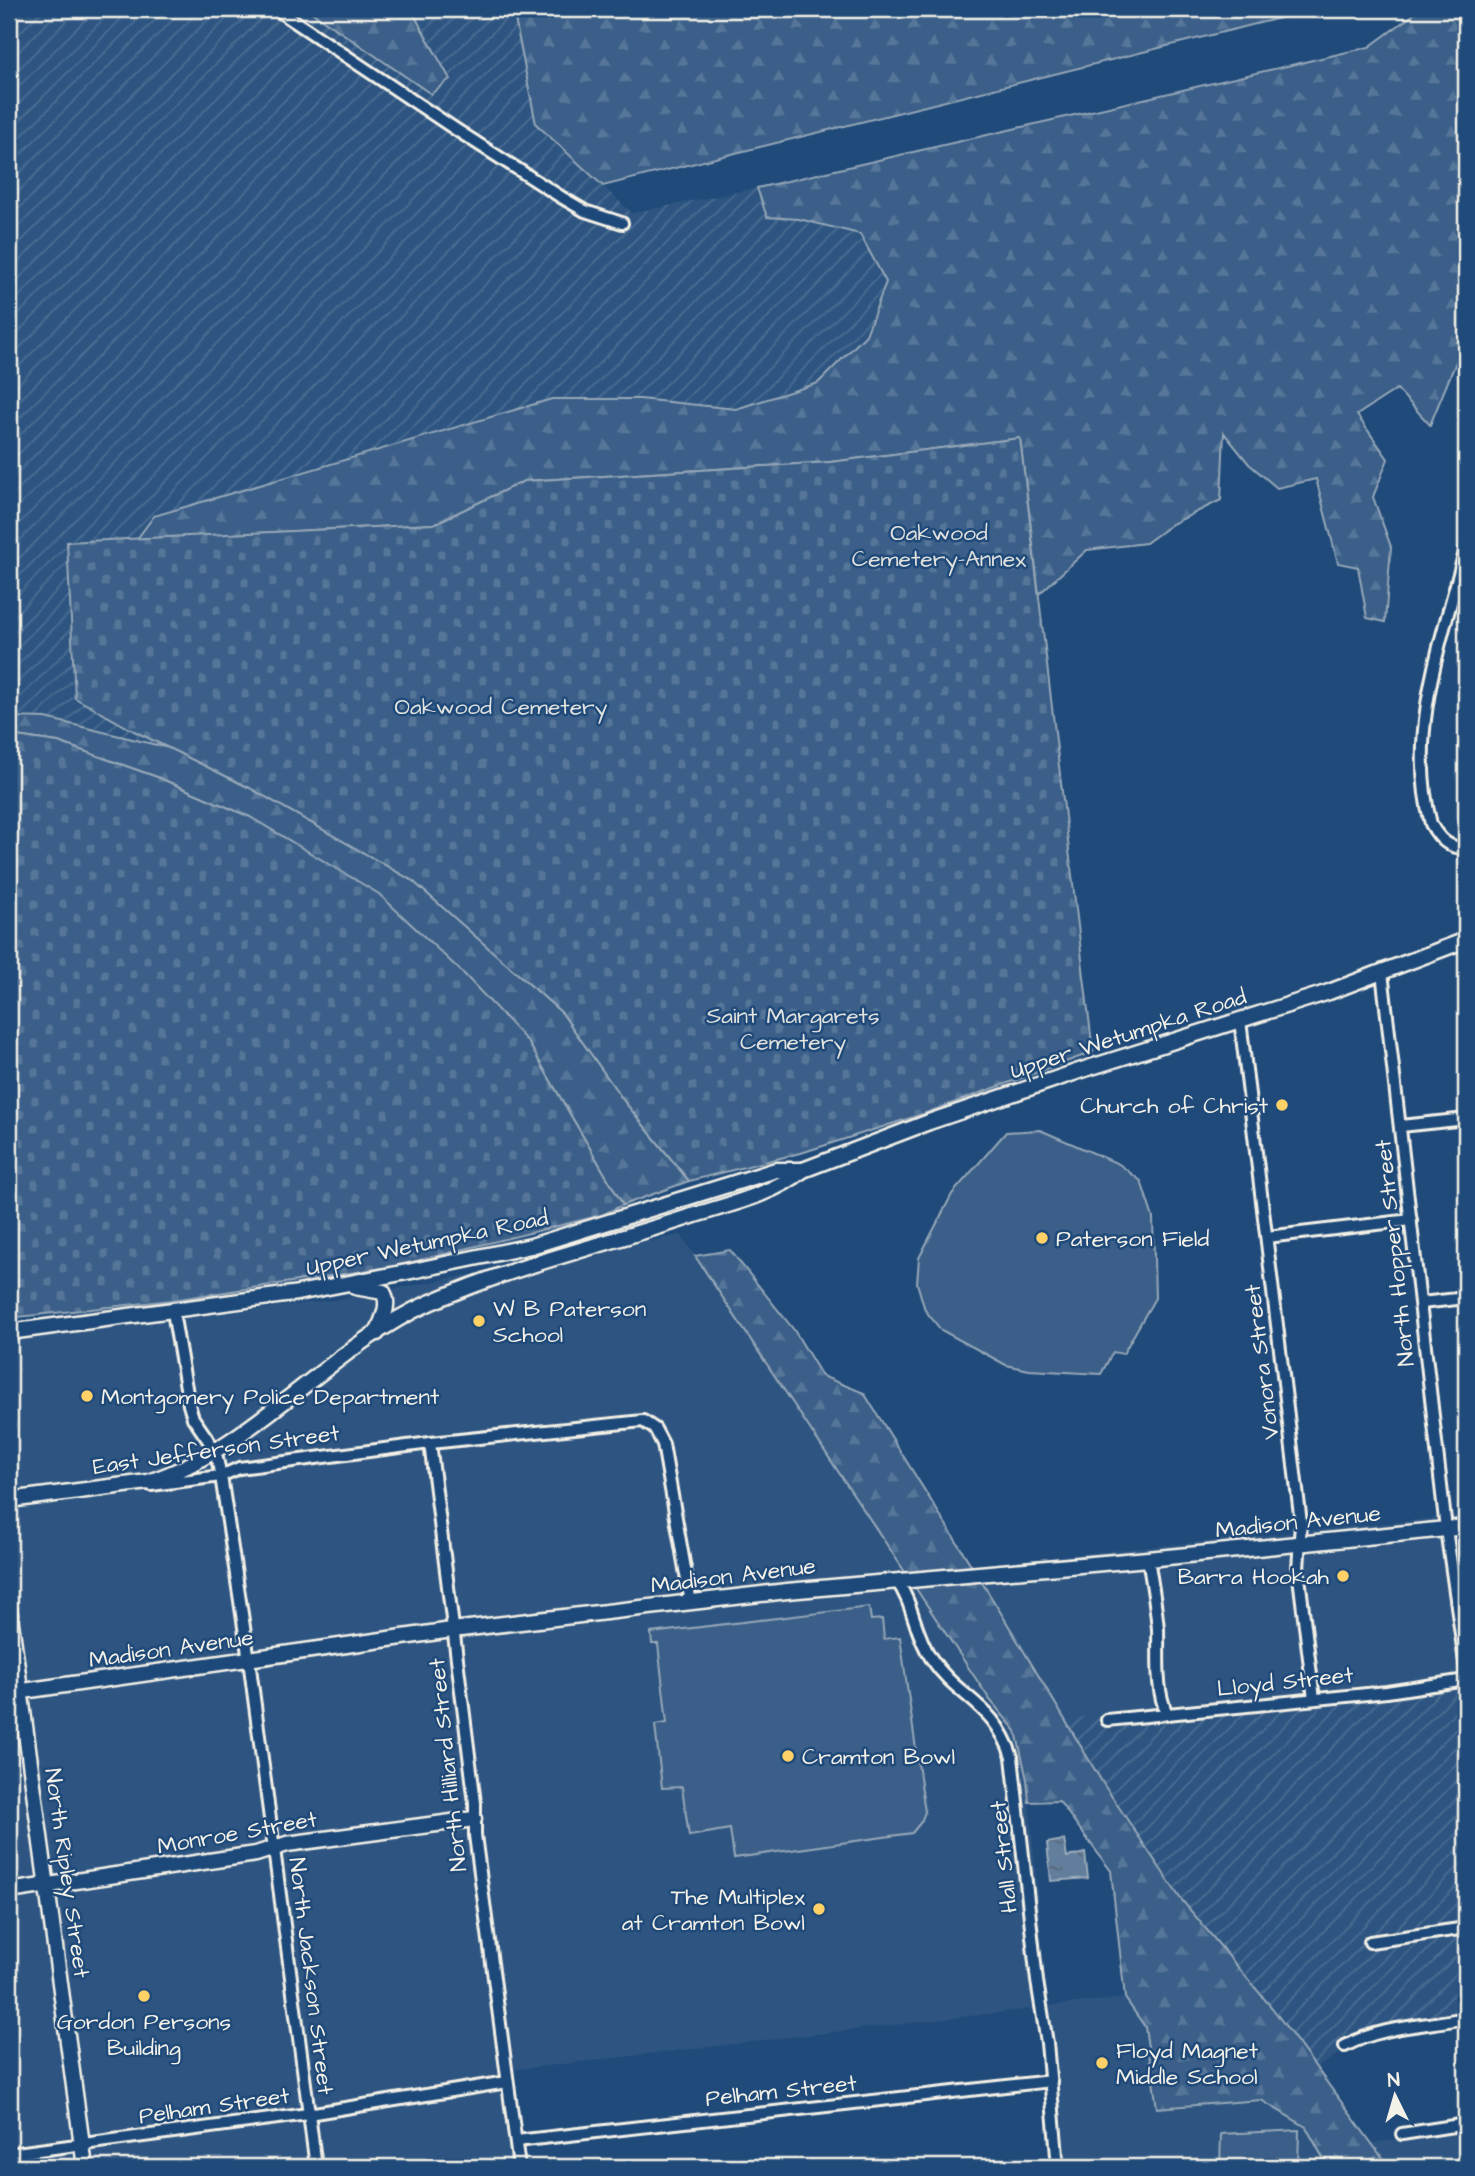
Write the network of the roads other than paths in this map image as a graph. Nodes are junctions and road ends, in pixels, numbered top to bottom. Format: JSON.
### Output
{"nodes":[{"id":1,"x":276,"y":9,"type":"edge"},
{"id":2,"x":622,"y":223,"type":"dead end"},
{"id":3,"x":1466,"y":548,"type":"edge"},
{"id":4,"x":1466,"y":848,"type":"edge"},
{"id":5,"x":1466,"y":940,"type":"edge"},
{"id":6,"x":1382,"y":972,"type":"junction"},
{"id":7,"x":1240,"y":1020,"type":"junction"},
{"id":8,"x":1466,"y":1119,"type":"edge"},
{"id":9,"x":1401,"y":1126,"type":"junction"},
{"id":10,"x":803,"y":1170,"type":"junction"},
{"id":11,"x":1411,"y":1220,"type":"junction"},
{"id":12,"x":579,"y":1232,"type":"junction"},
{"id":13,"x":1267,"y":1237,"type":"junction"},
{"id":14,"x":585,"y":1249,"type":"junction"},
{"id":15,"x":342,"y":1286,"type":"junction"},
{"id":16,"x":1466,"y":1298,"type":"edge"},
{"id":17,"x":1421,"y":1303,"type":"junction"},
{"id":18,"x":173,"y":1312,"type":"junction"},
{"id":19,"x":9,"y":1332,"type":"edge"},
{"id":20,"x":377,"y":1333,"type":"junction"},
{"id":21,"x":430,"y":1443,"type":"junction"},
{"id":22,"x":215,"y":1450,"type":"junction"},
{"id":23,"x":221,"y":1476,"type":"junction"},
{"id":24,"x":115,"y":1487,"type":"junction"},
{"id":25,"x":9,"y":1500,"type":"edge"},
{"id":26,"x":1466,"y":1527,"type":"edge"},
{"id":27,"x":1446,"y":1529,"type":"junction"},
{"id":28,"x":1299,"y":1545,"type":"junction"},
{"id":29,"x":1148,"y":1559,"type":"junction"},
{"id":30,"x":896,"y":1580,"type":"junction"},
{"id":31,"x":691,"y":1603,"type":"junction"},
{"id":32,"x":9,"y":1608,"type":"edge"},
{"id":33,"x":452,"y":1630,"type":"junction"},
{"id":34,"x":249,"y":1660,"type":"junction"},
{"id":35,"x":1466,"y":1669,"type":"edge"},
{"id":36,"x":1466,"y":1680,"type":"edge"},
{"id":37,"x":14,"y":1692,"type":"edge"},
{"id":38,"x":1314,"y":1699,"type":"junction"},
{"id":39,"x":1167,"y":1714,"type":"junction"},
{"id":40,"x":1107,"y":1720,"type":"dead end"},
{"id":41,"x":474,"y":1819,"type":"junction"},
{"id":42,"x":274,"y":1850,"type":"junction"},
{"id":43,"x":48,"y":1886,"type":"junction"},
{"id":44,"x":9,"y":1891,"type":"edge"},
{"id":45,"x":1466,"y":1928,"type":"edge"},
{"id":46,"x":1370,"y":1942,"type":"dead end"},
{"id":47,"x":1466,"y":2018,"type":"edge"},
{"id":48,"x":1345,"y":2046,"type":"dead end"},
{"id":49,"x":1051,"y":2081,"type":"junction"},
{"id":50,"x":507,"y":2082,"type":"junction"},
{"id":51,"x":309,"y":2114,"type":"junction"},
{"id":52,"x":1466,"y":2124,"type":"edge"},
{"id":53,"x":1402,"y":2134,"type":"dead end"},
{"id":54,"x":516,"y":2141,"type":"junction"},
{"id":55,"x":83,"y":2144,"type":"junction"},
{"id":56,"x":9,"y":2154,"type":"edge"},
{"id":57,"x":85,"y":2167,"type":"edge"},
{"id":58,"x":316,"y":2167,"type":"edge"},
{"id":59,"x":519,"y":2167,"type":"edge"},
{"id":60,"x":1058,"y":2167,"type":"edge"}],
"edges":[{"from":1,"to":2,"type":"street"},
{"from":3,"to":4,"type":"street"},
{"from":5,"to":6,"type":"main road","name":"Upper Wetumpka Road"},
{"from":6,"to":7,"type":"main road","name":"Upper Wetumpka Road"},
{"from":6,"to":9,"type":"street","name":"North Hopper Street"},
{"from":7,"to":10,"type":"main road","name":"Upper Wetumpka Road"},
{"from":7,"to":13,"type":"street","name":"Vonora Street"},
{"from":8,"to":9,"type":"street"},
{"from":9,"to":11,"type":"street","name":"North Hopper Street"},
{"from":10,"to":12,"type":"main road","name":"Upper Wetumpka Road"},
{"from":10,"to":14,"type":"main road","name":"Upper Wetumpka Road"},
{"from":11,"to":13,"type":"street"},
{"from":11,"to":17,"type":"street","name":"North Hopper Street"},
{"from":12,"to":14,"type":"main road"},
{"from":12,"to":15,"type":"main road","name":"Upper Wetumpka Road"},
{"from":13,"to":28,"type":"street","name":"Vonora Street"},
{"from":14,"to":20,"type":"main road","name":"Upper Wetumpka Road"},
{"from":15,"to":18,"type":"main road","name":"Upper Wetumpka Road"},
{"from":15,"to":20,"type":"main road"},
{"from":16,"to":17,"type":"street"},
{"from":17,"to":27,"type":"street","name":"North Hopper Street"},
{"from":18,"to":19,"type":"main road","name":"Upper Wetumpka Road"},
{"from":18,"to":22,"type":"street","name":"North Jackson Street"},
{"from":20,"to":22,"type":"main road","name":"Upper Wetumpka Road"},
{"from":21,"to":23,"type":"street","name":"East Jefferson Street"},
{"from":21,"to":31,"type":"street","name":"East Jefferson Street"},
{"from":21,"to":33,"type":"street","name":"North Hilliard Street"},
{"from":22,"to":23,"type":"street","name":"North Jackson Street"},
{"from":22,"to":24,"type":"main road","name":"Upper Wetumpka Road"},
{"from":23,"to":24,"type":"street","name":"East Jefferson Street"},
{"from":23,"to":34,"type":"street","name":"North Jackson Street"},
{"from":24,"to":25,"type":"main road","name":"East Jefferson Street"},
{"from":26,"to":27,"type":"main road","name":"Madison Avenue"},
{"from":27,"to":28,"type":"main road","name":"Madison Avenue"},
{"from":27,"to":35,"type":"street","name":"North Hopper Street"},
{"from":28,"to":29,"type":"main road","name":"Madison Avenue"},
{"from":28,"to":38,"type":"street","name":"Vonora Street"},
{"from":29,"to":30,"type":"main road","name":"Madison Avenue"},
{"from":29,"to":39,"type":"street"},
{"from":30,"to":31,"type":"main road","name":"Madison Avenue"},
{"from":30,"to":49,"type":"street","name":"Hall Street"},
{"from":31,"to":33,"type":"main road","name":"Madison Avenue"},
{"from":32,"to":37,"type":"main road","name":"North Ripley Street"},
{"from":33,"to":34,"type":"main road","name":"Madison Avenue"},
{"from":33,"to":41,"type":"street","name":"North Hilliard Street"},
{"from":34,"to":37,"type":"main road","name":"Madison Avenue"},
{"from":34,"to":42,"type":"street","name":"North Jackson Street"},
{"from":36,"to":38,"type":"street","name":"Lloyd Street"},
{"from":37,"to":43,"type":"main road","name":"North Ripley Street"},
{"from":38,"to":39,"type":"street","name":"Lloyd Street"},
{"from":39,"to":40,"type":"street","name":"Lloyd Street"},
{"from":41,"to":42,"type":"main road","name":"Monroe Street"},
{"from":41,"to":50,"type":"street","name":"North Hilliard Street"},
{"from":42,"to":43,"type":"main road","name":"Monroe Street"},
{"from":42,"to":51,"type":"street","name":"North Jackson Street"},
{"from":43,"to":44,"type":"main road","name":"Monroe Street"},
{"from":43,"to":55,"type":"main road","name":"North Ripley Street"},
{"from":45,"to":46,"type":"street"},
{"from":47,"to":48,"type":"street"},
{"from":49,"to":54,"type":"street","name":"Pelham Street"},
{"from":49,"to":60,"type":"street","name":"Hall Street"},
{"from":50,"to":51,"type":"street","name":"Pelham Street"},
{"from":50,"to":54,"type":"street","name":"North Hilliard Street"},
{"from":51,"to":55,"type":"street","name":"Pelham Street"},
{"from":51,"to":58,"type":"street","name":"North Jackson Street"},
{"from":52,"to":53,"type":"street"},
{"from":54,"to":59,"type":"street","name":"North Hilliard Street"},
{"from":55,"to":56,"type":"street","name":"Pelham Street"},
{"from":55,"to":57,"type":"main road","name":"North Ripley Street"}]}
